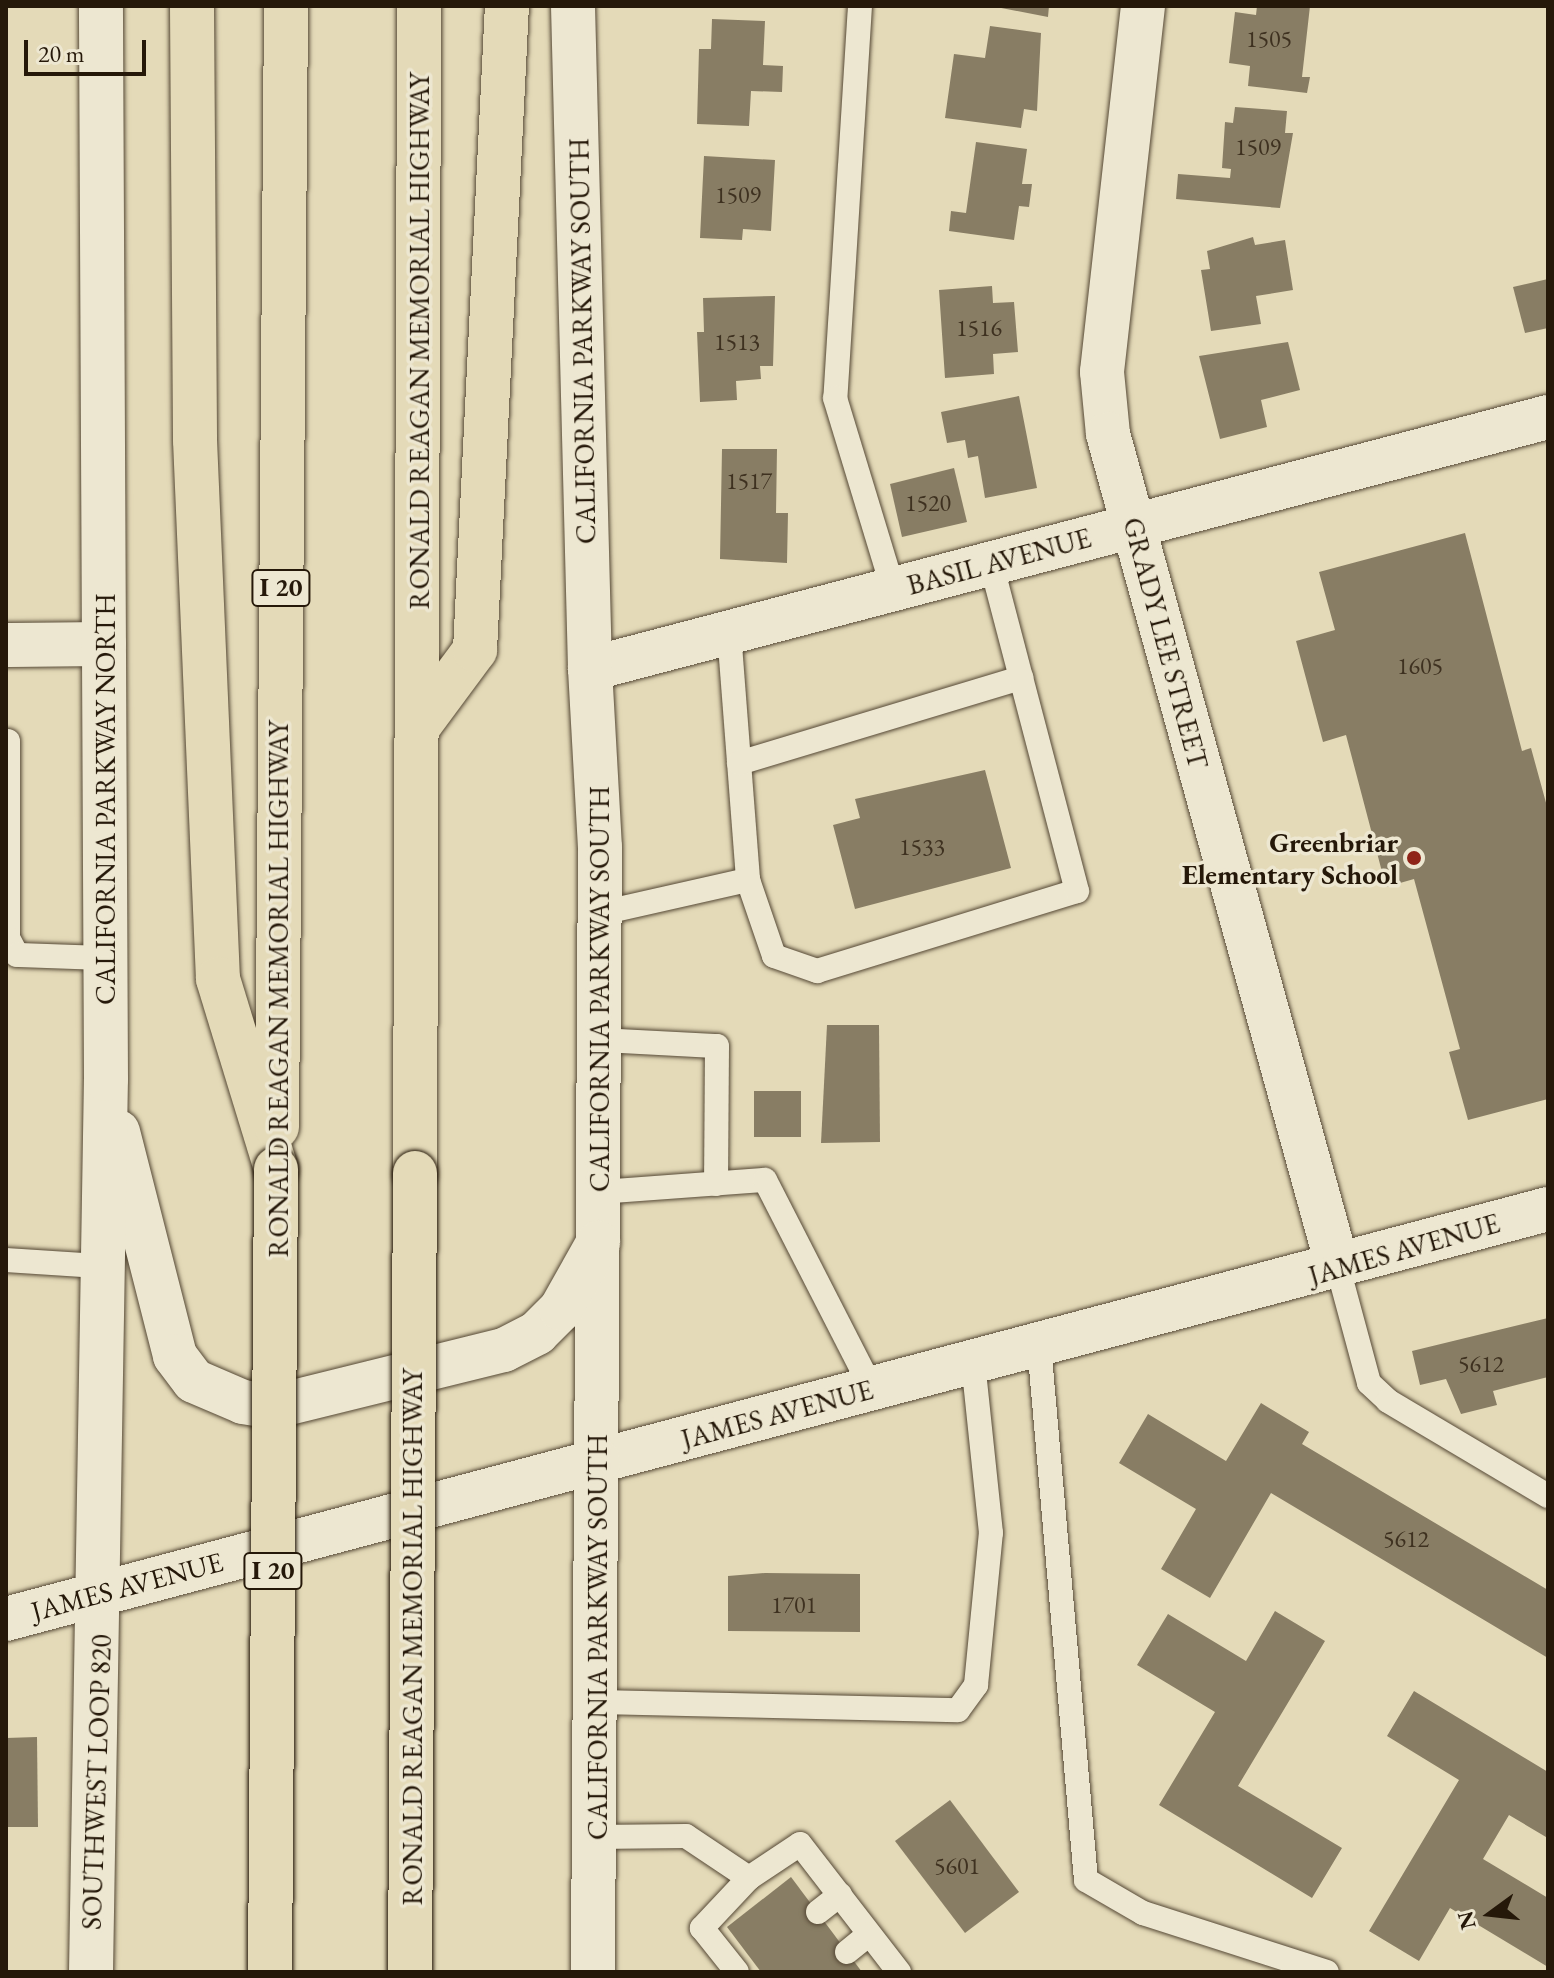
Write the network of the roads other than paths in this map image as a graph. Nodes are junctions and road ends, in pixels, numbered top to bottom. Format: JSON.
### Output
{"nodes":[{"id":1,"x":101,"y":6,"type":"edge"},
{"id":2,"x":192,"y":6,"type":"edge"},
{"id":3,"x":286,"y":6,"type":"edge"},
{"id":4,"x":419,"y":6,"type":"edge"},
{"id":5,"x":507,"y":6,"type":"edge"},
{"id":6,"x":573,"y":6,"type":"edge"},
{"id":7,"x":860,"y":6,"type":"edge"},
{"id":8,"x":1143,"y":6,"type":"edge"},
{"id":9,"x":1548,"y":417,"type":"edge"},
{"id":10,"x":1134,"y":526,"type":"junction"},
{"id":11,"x":991,"y":563,"type":"junction"},
{"id":12,"x":893,"y":589,"type":"junction"},
{"id":13,"x":729,"y":632,"type":"junction"},
{"id":14,"x":104,"y":644,"type":"junction"},
{"id":15,"x":6,"y":645,"type":"edge"},
{"id":16,"x":590,"y":669,"type":"junction"},
{"id":17,"x":1021,"y":678,"type":"junction"},
{"id":18,"x":418,"y":727,"type":"junction"},
{"id":19,"x":8,"y":741,"type":"edge"},
{"id":20,"x":739,"y":763,"type":"junction"},
{"id":21,"x":748,"y":880,"type":"junction"},
{"id":22,"x":601,"y":913,"type":"junction"},
{"id":23,"x":105,"y":958,"type":"junction"},
{"id":24,"x":601,"y":1040,"type":"junction"},
{"id":25,"x":106,"y":1079,"type":"junction"},
{"id":26,"x":276,"y":1169,"type":"junction"},
{"id":27,"x":716,"y":1184,"type":"junction"},
{"id":28,"x":600,"y":1192,"type":"junction"},
{"id":29,"x":1548,"y":1209,"type":"edge"},
{"id":30,"x":600,"y":1240,"type":"junction"},
{"id":31,"x":6,"y":1260,"type":"edge"},
{"id":32,"x":98,"y":1266,"type":"junction"},
{"id":33,"x":1338,"y":1268,"type":"junction"},
{"id":34,"x":1039,"y":1345,"type":"junction"},
{"id":35,"x":973,"y":1362,"type":"junction"},
{"id":36,"x":872,"y":1389,"type":"junction"},
{"id":37,"x":598,"y":1461,"type":"junction"},
{"id":38,"x":1548,"y":1496,"type":"edge"},
{"id":39,"x":102,"y":1592,"type":"junction"},
{"id":40,"x":6,"y":1619,"type":"edge"},
{"id":41,"x":599,"y":1702,"type":"junction"},
{"id":42,"x":595,"y":1837,"type":"junction"},
{"id":43,"x":749,"y":1878,"type":"junction"},
{"id":44,"x":840,"y":1895,"type":"junction"},
{"id":45,"x":818,"y":1912,"type":"dead end"},
{"id":46,"x":869,"y":1934,"type":"junction"},
{"id":47,"x":847,"y":1952,"type":"dead end"},
{"id":48,"x":744,"y":1969,"type":"edge"},
{"id":49,"x":91,"y":1972,"type":"edge"},
{"id":50,"x":270,"y":1972,"type":"edge"},
{"id":51,"x":410,"y":1972,"type":"edge"},
{"id":52,"x":593,"y":1972,"type":"edge"},
{"id":53,"x":899,"y":1972,"type":"edge"},
{"id":54,"x":1327,"y":1972,"type":"edge"}],
"edges":[{"from":1,"to":14,"type":"main road","name":"CALIFORNIA PARKWAY NORTH"},
{"from":2,"to":26,"type":"highway"},
{"from":3,"to":26,"type":"highway","name":"RONALD REAGAN MEMORIAL HIGHWAY","number":"I 20"},
{"from":4,"to":18,"type":"highway","name":"RONALD REAGAN MEMORIAL HIGHWAY"},
{"from":5,"to":18,"type":"highway"},
{"from":6,"to":16,"type":"main road","name":"CALIFORNIA PARKWAY SOUTH"},
{"from":7,"to":12,"type":"lane"},
{"from":8,"to":10,"type":"main road","name":"GRADY LEE STREET"},
{"from":9,"to":10,"type":"main road","name":"BASIL AVENUE"},
{"from":10,"to":11,"type":"main road","name":"BASIL AVENUE"},
{"from":10,"to":33,"type":"main road","name":"GRADY LEE STREET"},
{"from":11,"to":12,"type":"main road","name":"BASIL AVENUE"},
{"from":11,"to":17,"type":"lane"},
{"from":12,"to":13,"type":"main road","name":"BASIL AVENUE"},
{"from":13,"to":16,"type":"main road","name":"BASIL AVENUE"},
{"from":13,"to":20,"type":"lane"},
{"from":14,"to":15,"type":"main road"},
{"from":14,"to":23,"type":"main road","name":"CALIFORNIA PARKWAY NORTH"},
{"from":16,"to":22,"type":"main road","name":"CALIFORNIA PARKWAY SOUTH"},
{"from":17,"to":20,"type":"lane"},
{"from":17,"to":21,"type":"lane"},
{"from":18,"to":51,"type":"highway","name":"RONALD REAGAN MEMORIAL HIGHWAY","bridge":true},
{"from":19,"to":23,"type":"lane"},
{"from":20,"to":21,"type":"lane"},
{"from":21,"to":22,"type":"lane"},
{"from":22,"to":24,"type":"main road","name":"CALIFORNIA PARKWAY SOUTH"},
{"from":23,"to":25,"type":"main road","name":"CALIFORNIA PARKWAY NORTH"},
{"from":24,"to":27,"type":"lane"},
{"from":24,"to":28,"type":"main road","name":"CALIFORNIA PARKWAY SOUTH"},
{"from":25,"to":30,"type":"main road"},
{"from":25,"to":32,"type":"main road","name":"CALIFORNIA PARKWAY NORTH"},
{"from":26,"to":50,"type":"highway","name":"RONALD REAGAN MEMORIAL HIGHWAY","number":"I 20","bridge":true},
{"from":27,"to":28,"type":"lane"},
{"from":27,"to":36,"type":"lane"},
{"from":28,"to":30,"type":"main road","name":"CALIFORNIA PARKWAY SOUTH"},
{"from":29,"to":33,"type":"main road","name":"JAMES AVENUE"},
{"from":30,"to":37,"type":"main road","name":"CALIFORNIA PARKWAY SOUTH"},
{"from":31,"to":32,"type":"lane"},
{"from":32,"to":39,"type":"main road","name":"CALIFORNIA PARKWAY NORTH"},
{"from":33,"to":34,"type":"main road","name":"JAMES AVENUE"},
{"from":33,"to":38,"type":"lane"},
{"from":34,"to":35,"type":"main road","name":"JAMES AVENUE"},
{"from":34,"to":54,"type":"lane"},
{"from":35,"to":36,"type":"main road","name":"JAMES AVENUE"},
{"from":35,"to":41,"type":"lane"},
{"from":36,"to":37,"type":"main road","name":"JAMES AVENUE"},
{"from":37,"to":39,"type":"main road","name":"JAMES AVENUE"},
{"from":37,"to":41,"type":"main road","name":"CALIFORNIA PARKWAY SOUTH"},
{"from":39,"to":40,"type":"main road","name":"JAMES AVENUE"},
{"from":39,"to":49,"type":"main road","name":"SOUTHWEST LOOP 820"},
{"from":41,"to":42,"type":"main road","name":"CALIFORNIA PARKWAY SOUTH"},
{"from":42,"to":43,"type":"lane"},
{"from":42,"to":52,"type":"main road","name":"CALIFORNIA PARKWAY SOUTH"},
{"from":43,"to":44,"type":"lane"},
{"from":43,"to":48,"type":"lane"},
{"from":44,"to":45,"type":"lane"},
{"from":44,"to":46,"type":"lane"},
{"from":46,"to":47,"type":"lane"},
{"from":46,"to":53,"type":"lane"}]}
